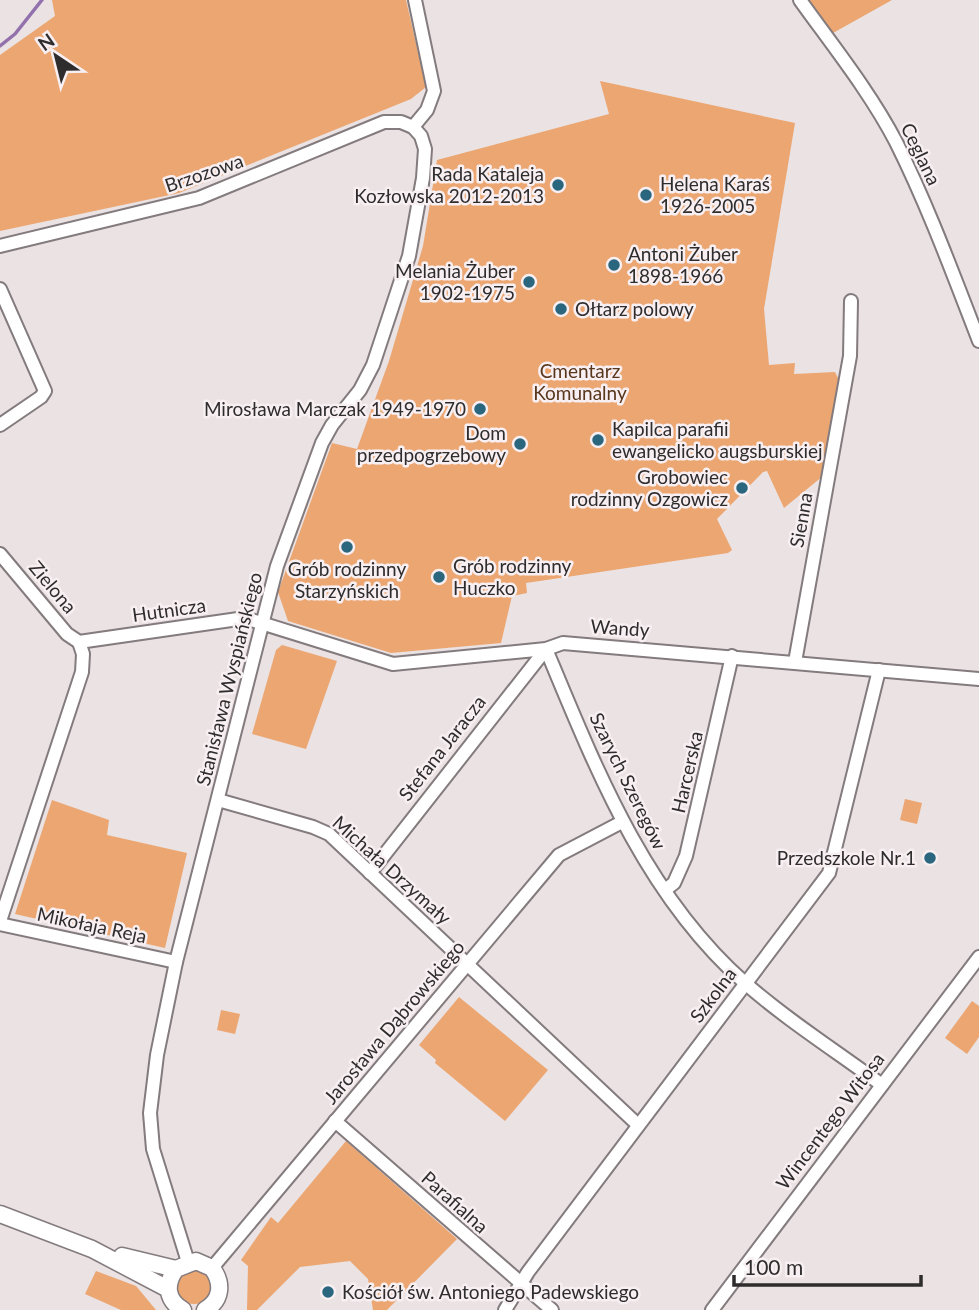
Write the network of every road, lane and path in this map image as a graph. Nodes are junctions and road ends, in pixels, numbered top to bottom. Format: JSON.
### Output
{"nodes":[{"id":1,"x":415,"y":0,"type":"edge"},
{"id":2,"x":800,"y":0,"type":"edge"},
{"id":3,"x":413,"y":127,"type":"junction"},
{"id":4,"x":0,"y":246,"type":"edge"},
{"id":5,"x":0,"y":289,"type":"edge"},
{"id":6,"x":851,"y":301,"type":"dead end"},
{"id":7,"x":979,"y":341,"type":"edge"},
{"id":8,"x":0,"y":425,"type":"edge"},
{"id":9,"x":0,"y":554,"type":"edge"},
{"id":10,"x":265,"y":623,"type":"junction"},
{"id":11,"x":79,"y":642,"type":"junction"},
{"id":12,"x":546,"y":649,"type":"junction"},
{"id":13,"x":732,"y":656,"type":"junction"},
{"id":14,"x":795,"y":662,"type":"junction"},
{"id":15,"x":879,"y":670,"type":"junction"},
{"id":16,"x":979,"y":679,"type":"edge"},
{"id":17,"x":218,"y":800,"type":"junction"},
{"id":18,"x":622,"y":822,"type":"junction"},
{"id":19,"x":370,"y":873,"type":"junction"},
{"id":20,"x":664,"y":890,"type":"junction"},
{"id":21,"x":0,"y":923,"type":"edge"},
{"id":22,"x":979,"y":957,"type":"edge"},
{"id":23,"x":176,"y":962,"type":"junction"},
{"id":24,"x":467,"y":965,"type":"junction"},
{"id":25,"x":746,"y":983,"type":"junction"},
{"id":26,"x":881,"y":1085,"type":"junction"},
{"id":27,"x":335,"y":1121,"type":"junction"},
{"id":28,"x":638,"y":1125,"type":"junction"},
{"id":29,"x":0,"y":1214,"type":"edge"},
{"id":30,"x":92,"y":1249,"type":"junction"},
{"id":31,"x":182,"y":1265,"type":"junction"},
{"id":32,"x":212,"y":1268,"type":"junction"},
{"id":33,"x":521,"y":1286,"type":"junction"},
{"id":34,"x":169,"y":1289,"type":"junction"},
{"id":35,"x":219,"y":1293,"type":"junction"},
{"id":36,"x":183,"y":1310,"type":"edge"},
{"id":37,"x":205,"y":1310,"type":"edge"},
{"id":38,"x":230,"y":1310,"type":"edge"},
{"id":39,"x":505,"y":1310,"type":"edge"},
{"id":40,"x":552,"y":1310,"type":"edge"},
{"id":41,"x":712,"y":1310,"type":"edge"}],
"edges":[{"from":1,"to":3,"type":"street"},
{"from":2,"to":7,"type":"street","name":"Ceglana"},
{"from":3,"to":4,"type":"street","name":"Brzozowa"},
{"from":3,"to":10,"type":"street","name":"Stanisława Wyspiańskiego"},
{"from":5,"to":8,"type":"street"},
{"from":6,"to":14,"type":"street","name":"Sienna"},
{"from":9,"to":11,"type":"street","name":"Zielona"},
{"from":10,"to":11,"type":"street","name":"Hutnicza"},
{"from":10,"to":12,"type":"street","name":"Wandy"},
{"from":10,"to":17,"type":"street","name":"Stanisława Wyspiańskiego"},
{"from":11,"to":21,"type":"street"},
{"from":12,"to":13,"type":"street","name":"Wandy"},
{"from":12,"to":18,"type":"street","name":"Szarych Szeregów"},
{"from":12,"to":19,"type":"street","name":"Stefana Jaracza"},
{"from":13,"to":14,"type":"street","name":"Wandy"},
{"from":13,"to":20,"type":"street","name":"Harcerska"},
{"from":14,"to":15,"type":"street","name":"Wandy"},
{"from":15,"to":16,"type":"street","name":"Wandy"},
{"from":15,"to":25,"type":"street","name":"Szkolna"},
{"from":17,"to":19,"type":"street","name":"Michała Drzymały"},
{"from":17,"to":23,"type":"street","name":"Stanisława Wyspiańskiego"},
{"from":18,"to":20,"type":"street","name":"Szarych Szeregów"},
{"from":18,"to":24,"type":"street","name":"Jarosława Dąbrowskiego"},
{"from":19,"to":24,"type":"street","name":"Michała Drzymały"},
{"from":20,"to":25,"type":"street","name":"Szarych Szeregów"},
{"from":21,"to":23,"type":"street","name":"Mikołaja Reja"},
{"from":22,"to":26,"type":"street","name":"Wincentego Witosa"},
{"from":23,"to":31,"type":"street","name":"Stanisława Wyspiańskiego"},
{"from":24,"to":27,"type":"street","name":"Jarosława Dąbrowskiego"},
{"from":24,"to":28,"type":"street","name":"Michała Drzymały"},
{"from":25,"to":26,"type":"street","name":"Szarych Szeregów"},
{"from":25,"to":28,"type":"street","name":"Szkolna"},
{"from":26,"to":41,"type":"street","name":"Wincentego Witosa"},
{"from":27,"to":32,"type":"street","name":"Jarosława Dąbrowskiego"},
{"from":27,"to":33,"type":"street","name":"Parafialna"},
{"from":28,"to":33,"type":"street","name":"Szkolna"},
{"from":29,"to":30,"type":"street"},
{"from":30,"to":31,"type":"street"},
{"from":30,"to":34,"type":"street"},
{"from":31,"to":32,"type":"street"},
{"from":31,"to":34,"type":"street"},
{"from":32,"to":35,"type":"street"},
{"from":33,"to":39,"type":"street","name":"Szkolna"},
{"from":33,"to":40,"type":"street","name":"Parafialna"},
{"from":34,"to":36,"type":"street"},
{"from":35,"to":37,"type":"street"},
{"from":35,"to":38,"type":"street"}]}
